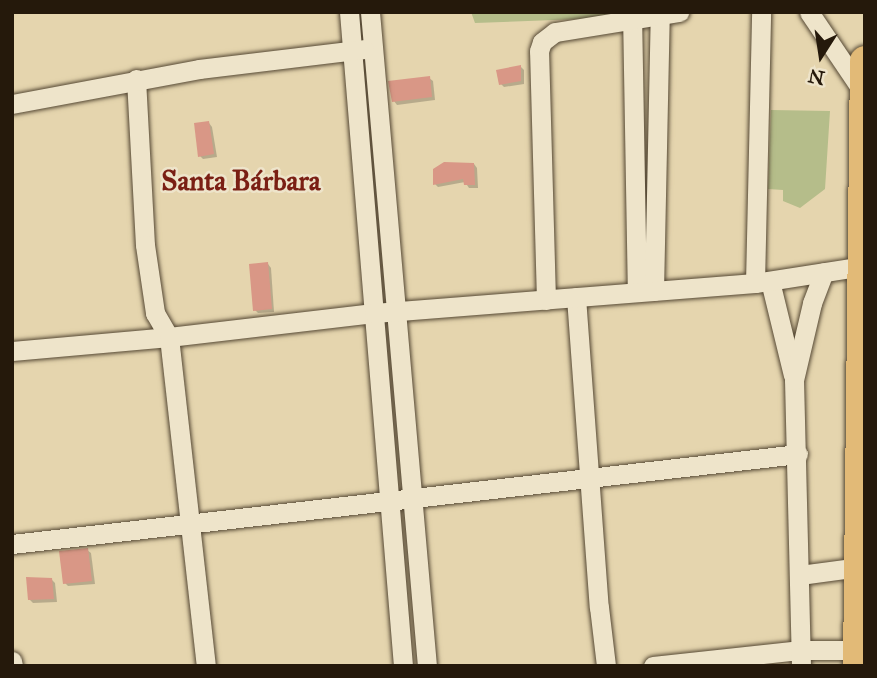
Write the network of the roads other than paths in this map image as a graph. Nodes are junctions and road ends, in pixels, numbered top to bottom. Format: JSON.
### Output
{"nodes":[{"id":1,"x":349,"y":12,"type":"edge"},
{"id":2,"x":370,"y":12,"type":"edge"},
{"id":3,"x":761,"y":12,"type":"edge"},
{"id":4,"x":809,"y":12,"type":"edge"},
{"id":5,"x":669,"y":13,"type":"edge"},
{"id":6,"x":631,"y":17,"type":"edge"},
{"id":7,"x":373,"y":47,"type":"junction"},
{"id":8,"x":352,"y":50,"type":"junction"},
{"id":9,"x":865,"y":61,"type":"edge"},
{"id":10,"x":136,"y":79,"type":"junction"},
{"id":11,"x":864,"y":93,"type":"edge"},
{"id":12,"x":12,"y":104,"type":"edge"},
{"id":13,"x":385,"y":176,"type":"junction"},
{"id":14,"x":363,"y":180,"type":"junction"},
{"id":15,"x":863,"y":266,"type":"edge"},
{"id":16,"x":824,"y":272,"type":"junction"},
{"id":17,"x":762,"y":282,"type":"junction"},
{"id":18,"x":645,"y":291,"type":"junction"},
{"id":19,"x":576,"y":297,"type":"junction"},
{"id":20,"x":546,"y":300,"type":"junction"},
{"id":21,"x":398,"y":312,"type":"junction"},
{"id":22,"x":373,"y":313,"type":"junction"},
{"id":23,"x":169,"y":337,"type":"junction"},
{"id":24,"x":12,"y":351,"type":"edge"},
{"id":25,"x":794,"y":380,"type":"junction"},
{"id":26,"x":797,"y":454,"type":"junction"},
{"id":27,"x":590,"y":480,"type":"junction"},
{"id":28,"x":412,"y":500,"type":"junction"},
{"id":29,"x":391,"y":502,"type":"junction"},
{"id":30,"x":189,"y":525,"type":"junction"},
{"id":31,"x":12,"y":544,"type":"edge"},
{"id":32,"x":860,"y":567,"type":"junction"},
{"id":33,"x":800,"y":575,"type":"junction"},
{"id":34,"x":801,"y":658,"type":"edge"},
{"id":35,"x":858,"y":658,"type":"edge"},
{"id":36,"x":205,"y":666,"type":"edge"},
{"id":37,"x":403,"y":666,"type":"edge"},
{"id":38,"x":427,"y":666,"type":"edge"},
{"id":39,"x":607,"y":666,"type":"edge"},
{"id":40,"x":653,"y":666,"type":"edge"}],
"edges":[{"from":1,"to":8,"type":"street"},
{"from":2,"to":7,"type":"street"},
{"from":3,"to":17,"type":"street"},
{"from":4,"to":11,"type":"street"},
{"from":5,"to":6,"type":"street"},
{"from":5,"to":18,"type":"street"},
{"from":6,"to":18,"type":"street"},
{"from":6,"to":20,"type":"street"},
{"from":7,"to":8,"type":"street"},
{"from":7,"to":13,"type":"street"},
{"from":8,"to":10,"type":"street"},
{"from":8,"to":14,"type":"street"},
{"from":9,"to":11,"type":"highway"},
{"from":10,"to":12,"type":"street"},
{"from":10,"to":23,"type":"street"},
{"from":11,"to":15,"type":"highway"},
{"from":13,"to":14,"type":"street"},
{"from":13,"to":21,"type":"street"},
{"from":14,"to":22,"type":"street"},
{"from":15,"to":16,"type":"street"},
{"from":15,"to":32,"type":"highway"},
{"from":16,"to":17,"type":"street"},
{"from":16,"to":25,"type":"street"},
{"from":17,"to":18,"type":"street"},
{"from":17,"to":25,"type":"street"},
{"from":18,"to":19,"type":"street"},
{"from":19,"to":20,"type":"street"},
{"from":19,"to":27,"type":"street"},
{"from":20,"to":21,"type":"street"},
{"from":21,"to":22,"type":"street"},
{"from":21,"to":28,"type":"street"},
{"from":22,"to":23,"type":"street"},
{"from":22,"to":29,"type":"street"},
{"from":23,"to":24,"type":"street"},
{"from":23,"to":30,"type":"street"},
{"from":25,"to":26,"type":"street"},
{"from":26,"to":27,"type":"street"},
{"from":26,"to":33,"type":"street"},
{"from":27,"to":28,"type":"street"},
{"from":27,"to":39,"type":"street"},
{"from":28,"to":29,"type":"street"},
{"from":28,"to":38,"type":"street"},
{"from":29,"to":30,"type":"street"},
{"from":29,"to":37,"type":"street"},
{"from":30,"to":31,"type":"street"},
{"from":30,"to":36,"type":"street"},
{"from":32,"to":33,"type":"street"},
{"from":32,"to":35,"type":"highway"},
{"from":33,"to":34,"type":"street"},
{"from":34,"to":35,"type":"street"},
{"from":34,"to":40,"type":"street"}]}
